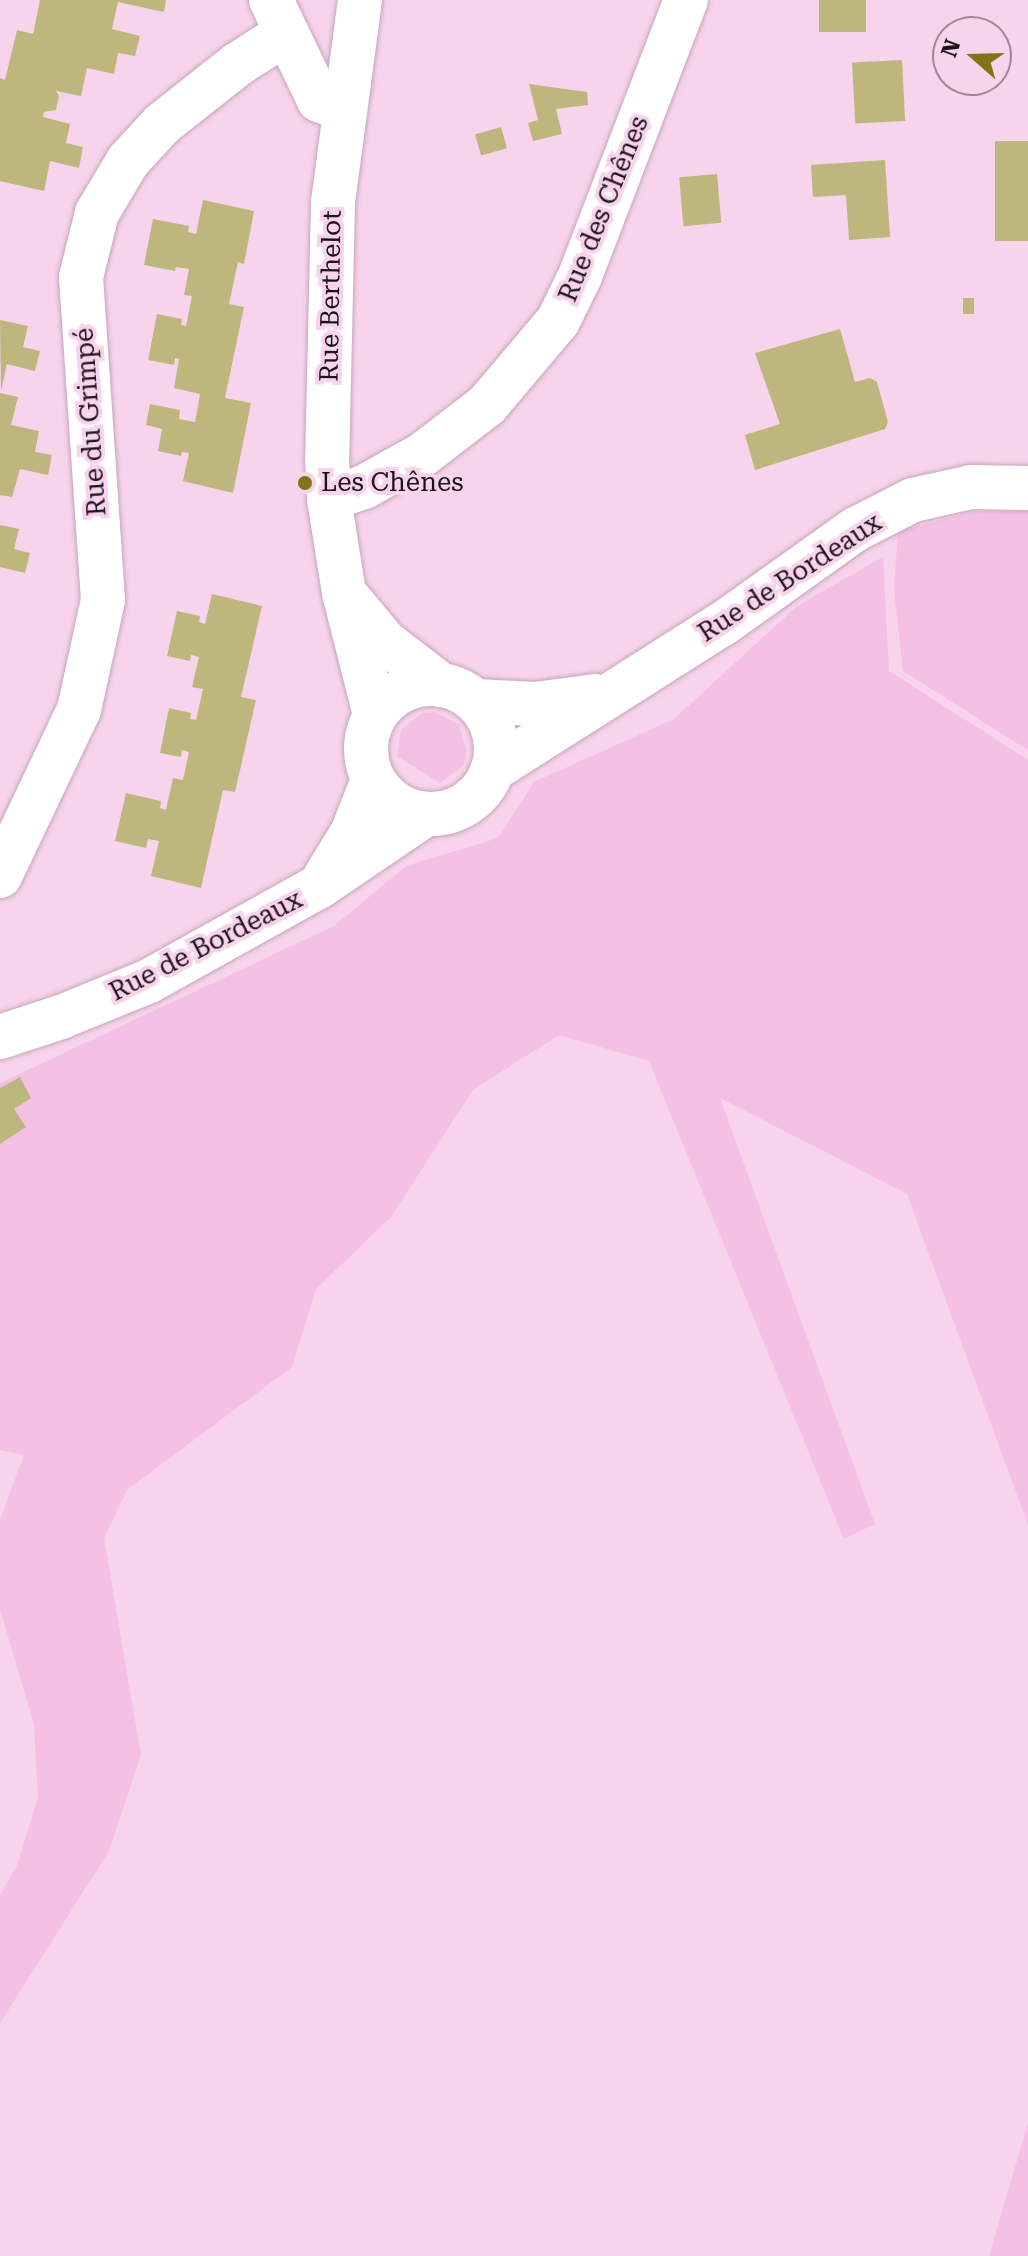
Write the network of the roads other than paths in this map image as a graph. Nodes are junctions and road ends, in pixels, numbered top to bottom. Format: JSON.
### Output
{"nodes":[{"id":1,"x":360,"y":0,"type":"edge"},
{"id":2,"x":686,"y":0,"type":"edge"},
{"id":3,"x":285,"y":11,"type":"edge"},
{"id":4,"x":344,"y":109,"type":"junction"},
{"id":5,"x":1028,"y":488,"type":"edge"},
{"id":6,"x":329,"y":499,"type":"junction"},
{"id":7,"x":344,"y":593,"type":"junction"},
{"id":8,"x":458,"y":693,"type":"junction"},
{"id":9,"x":609,"y":693,"type":"junction"},
{"id":10,"x":375,"y":715,"type":"junction"},
{"id":11,"x":492,"y":770,"type":"junction"},
{"id":12,"x":373,"y":780,"type":"junction"},
{"id":13,"x":426,"y":814,"type":"junction"},
{"id":14,"x":0,"y":876,"type":"edge"},
{"id":15,"x":320,"y":886,"type":"junction"},
{"id":16,"x":0,"y":1037,"type":"edge"}],
"edges":[{"from":1,"to":4,"type":"street","name":"Rue Berthelot"},
{"from":2,"to":6,"type":"street","name":"Rue des Chênes"},
{"from":3,"to":4,"type":"street"},
{"from":3,"to":14,"type":"street","name":"Rue du Grimpé"},
{"from":4,"to":6,"type":"street","name":"Rue Berthelot"},
{"from":5,"to":9,"type":"street","name":"Rue de Bordeaux"},
{"from":6,"to":7,"type":"street","name":"Rue Berthelot"},
{"from":7,"to":8,"type":"street"},
{"from":7,"to":10,"type":"street","name":"Rue Berthelot"},
{"from":8,"to":9,"type":"street","name":"Rue de Bordeaux"},
{"from":8,"to":10,"type":"street"},
{"from":8,"to":11,"type":"street"},
{"from":9,"to":11,"type":"street","name":"Rue de Bordeaux"},
{"from":10,"to":12,"type":"street"},
{"from":11,"to":13,"type":"street"},
{"from":12,"to":13,"type":"street"},
{"from":12,"to":15,"type":"street","name":"Rue de Bordeaux"},
{"from":13,"to":15,"type":"street","name":"Rue de Bordeaux"},
{"from":15,"to":16,"type":"street","name":"Rue de Bordeaux"}]}
